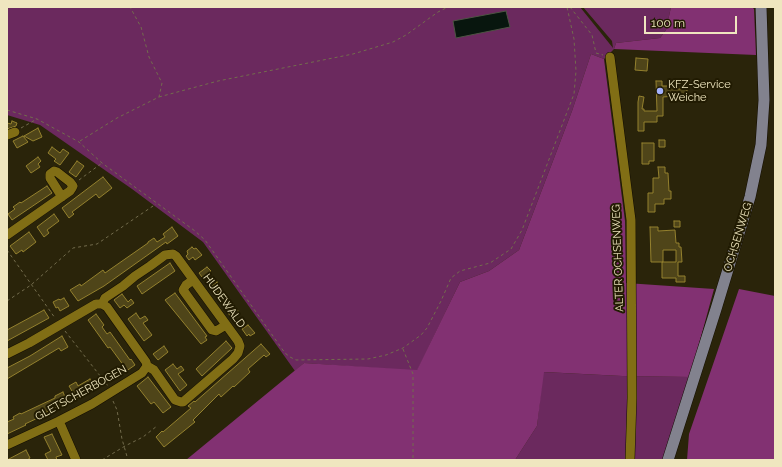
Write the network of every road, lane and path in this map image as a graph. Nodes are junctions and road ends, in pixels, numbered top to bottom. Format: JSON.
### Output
{"nodes":[{"id":1,"x":130,"y":7,"type":"edge"},
{"id":2,"x":448,"y":7,"type":"edge"},
{"id":3,"x":567,"y":7,"type":"edge"},
{"id":4,"x":570,"y":7,"type":"edge"},
{"id":5,"x":760,"y":7,"type":"edge"},
{"id":6,"x":610,"y":57,"type":"joint"},
{"id":7,"x":159,"y":97,"type":"junction"},
{"id":8,"x":7,"y":110,"type":"edge"},
{"id":9,"x":38,"y":119,"type":"junction"},
{"id":10,"x":11,"y":134,"type":"edge"},
{"id":11,"x":79,"y":142,"type":"junction"},
{"id":12,"x":102,"y":163,"type":"junction"},
{"id":13,"x":73,"y":186,"type":"junction"},
{"id":14,"x":62,"y":197,"type":"junction"},
{"id":15,"x":156,"y":204,"type":"junction"},
{"id":16,"x":7,"y":235,"type":"edge"},
{"id":17,"x":193,"y":280,"type":"junction"},
{"id":18,"x":7,"y":301,"type":"edge"},
{"id":19,"x":102,"y":304,"type":"junction"},
{"id":20,"x":226,"y":325,"type":"junction"},
{"id":21,"x":403,"y":348,"type":"junction"},
{"id":22,"x":7,"y":354,"type":"edge"},
{"id":23,"x":147,"y":366,"type":"junction"},
{"id":24,"x":110,"y":392,"type":"junction"},
{"id":25,"x":59,"y":421,"type":"junction"},
{"id":26,"x":157,"y":426,"type":"dead end"},
{"id":27,"x":7,"y":446,"type":"edge"},
{"id":28,"x":125,"y":446,"type":"junction"},
{"id":29,"x":76,"y":460,"type":"edge"},
{"id":30,"x":102,"y":460,"type":"edge"},
{"id":31,"x":128,"y":460,"type":"edge"},
{"id":32,"x":413,"y":460,"type":"edge"},
{"id":33,"x":630,"y":460,"type":"edge"},
{"id":34,"x":668,"y":460,"type":"edge"}],
"edges":[{"from":1,"to":7,"type":"path"},
{"from":2,"to":7,"type":"path"},
{"from":3,"to":21,"type":"path"},
{"from":4,"to":6,"type":"path"},
{"from":5,"to":34,"type":"main road","name":"OCHSENWEG"},
{"from":6,"to":33,"type":"street","name":"ALTER OCHSENWEG"},
{"from":7,"to":11,"type":"path"},
{"from":8,"to":9,"type":"path"},
{"from":9,"to":10,"type":"path"},
{"from":9,"to":11,"type":"path"},
{"from":11,"to":12,"type":"path"},
{"from":12,"to":13,"type":"path"},
{"from":12,"to":15,"type":"path"},
{"from":13,"to":14,"type":"street"},
{"from":13,"to":14,"type":"street"},
{"from":14,"to":16,"type":"street"},
{"from":15,"to":18,"type":"path"},
{"from":15,"to":21,"type":"path"},
{"from":17,"to":19,"type":"street","name":"HUDEWALD"},
{"from":17,"to":20,"type":"street","name":"HUDEWALD"},
{"from":17,"to":20,"type":"street"},
{"from":19,"to":22,"type":"street"},
{"from":19,"to":23,"type":"street"},
{"from":20,"to":23,"type":"street","name":"HUDEWALD"},
{"from":21,"to":32,"type":"path"},
{"from":23,"to":24,"type":"street","name":"GLETSCHERBOGEN"},
{"from":24,"to":25,"type":"street","name":"GLETSCHERBOGEN"},
{"from":24,"to":28,"type":"path"},
{"from":25,"to":27,"type":"street","name":"GLETSCHERBOGEN"},
{"from":25,"to":29,"type":"street"},
{"from":26,"to":28,"type":"path"},
{"from":28,"to":30,"type":"path"},
{"from":28,"to":31,"type":"path"}]}
